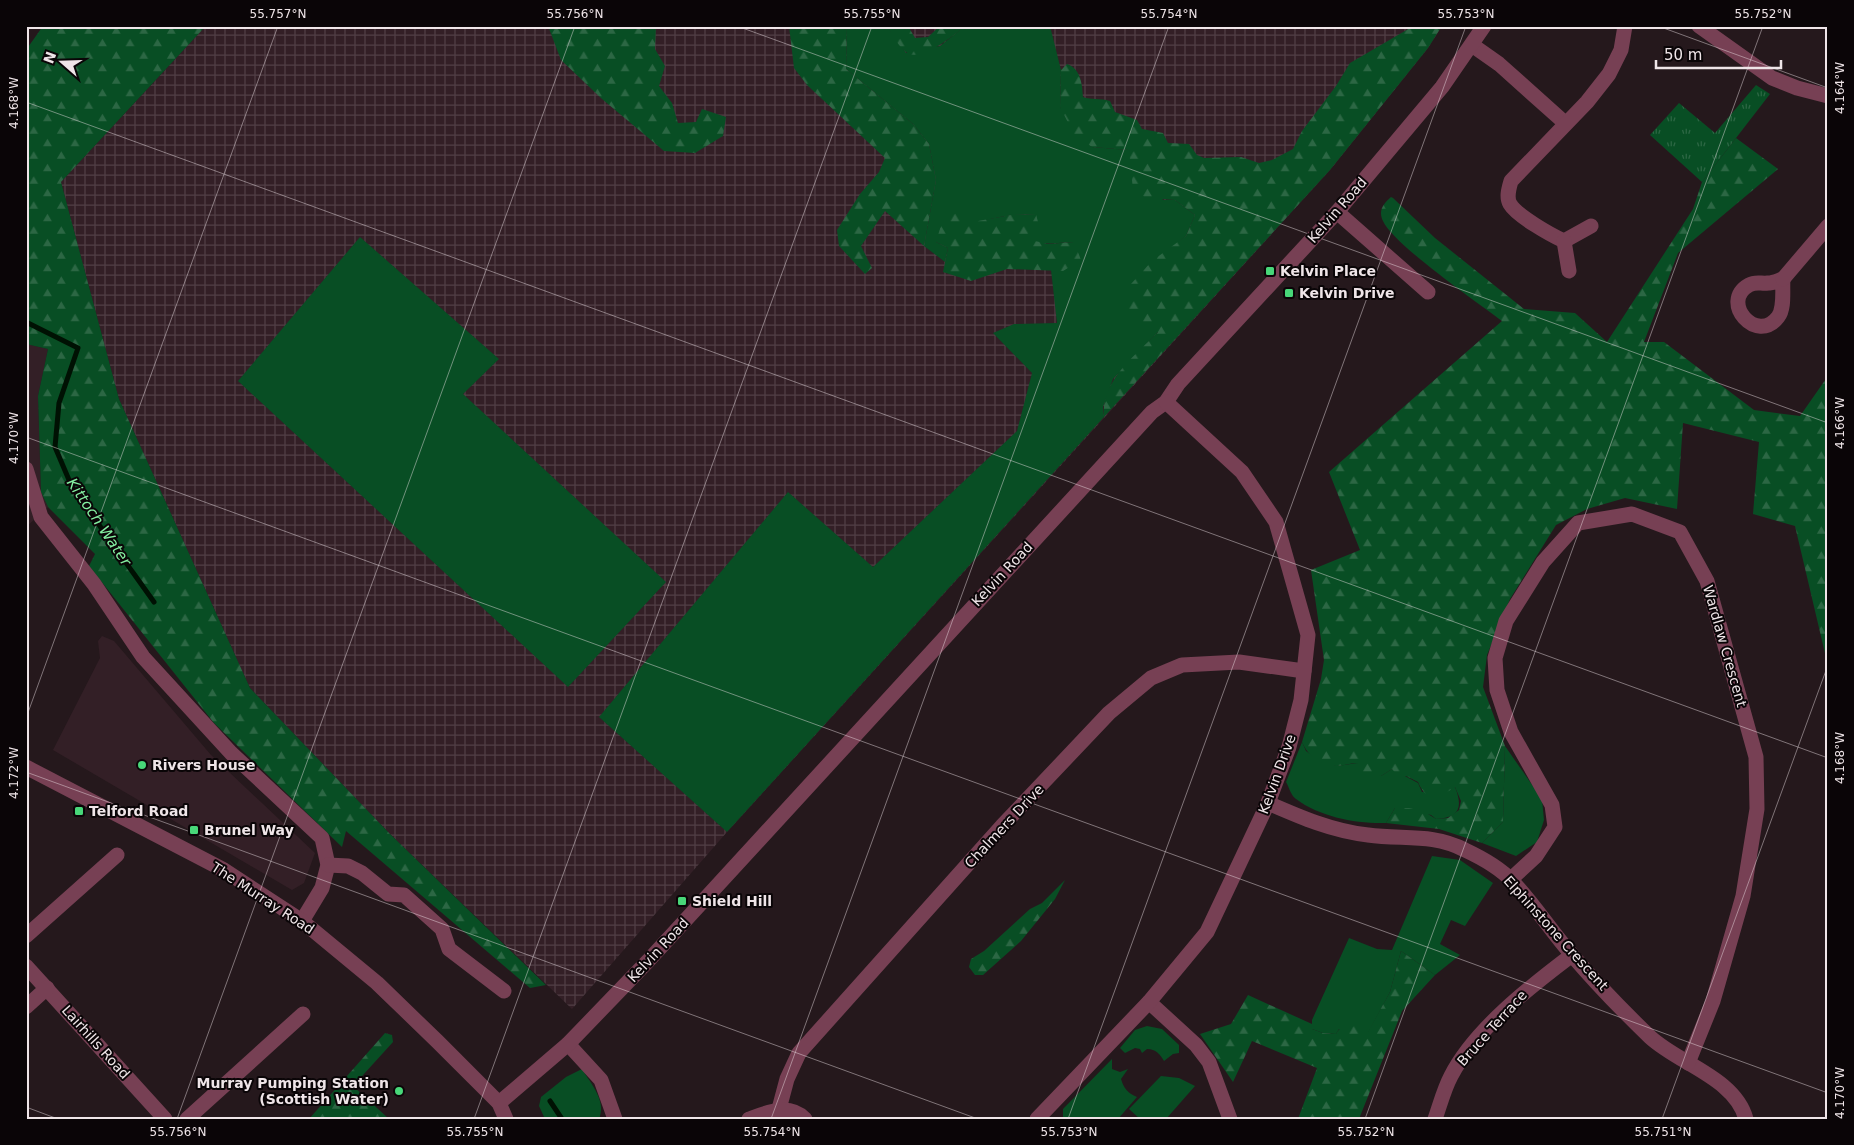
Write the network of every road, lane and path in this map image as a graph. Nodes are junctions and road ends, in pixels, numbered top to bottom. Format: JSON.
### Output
{"nodes":[{"id":1,"x":1484,"y":26,"type":"edge"},
{"id":2,"x":1625,"y":26,"type":"edge"},
{"id":3,"x":1699,"y":26,"type":"edge"},
{"id":4,"x":1472,"y":45,"type":"junction"},
{"id":5,"x":1828,"y":96,"type":"edge"},
{"id":6,"x":1565,"y":123,"type":"junction"},
{"id":7,"x":1337,"y":212,"type":"junction"},
{"id":8,"x":1591,"y":226,"type":"dead end"},
{"id":9,"x":1828,"y":226,"type":"edge"},
{"id":10,"x":1564,"y":241,"type":"junction"},
{"id":11,"x":1569,"y":271,"type":"dead end"},
{"id":12,"x":1783,"y":279,"type":"dead end"},
{"id":13,"x":1428,"y":292,"type":"dead end"},
{"id":14,"x":1166,"y":402,"type":"junction"},
{"id":15,"x":26,"y":469,"type":"edge"},
{"id":16,"x":27,"y":474,"type":"edge"},
{"id":17,"x":1304,"y":671,"type":"junction"},
{"id":18,"x":26,"y":767,"type":"edge"},
{"id":19,"x":1268,"y":803,"type":"junction"},
{"id":20,"x":117,"y":856,"type":"dead end"},
{"id":21,"x":328,"y":866,"type":"junction"},
{"id":22,"x":1511,"y":880,"type":"junction"},
{"id":23,"x":302,"y":921,"type":"junction"},
{"id":24,"x":26,"y":936,"type":"edge"},
{"id":25,"x":1572,"y":956,"type":"junction"},
{"id":26,"x":26,"y":966,"type":"edge"},
{"id":27,"x":47,"y":988,"type":"junction"},
{"id":28,"x":504,"y":991,"type":"dead end"},
{"id":29,"x":1148,"y":1002,"type":"junction"},
{"id":30,"x":26,"y":1007,"type":"edge"},
{"id":31,"x":303,"y":1014,"type":"dead end"},
{"id":32,"x":568,"y":1044,"type":"junction"},
{"id":33,"x":1688,"y":1063,"type":"junction"},
{"id":34,"x":499,"y":1103,"type":"junction"},
{"id":35,"x":779,"y":1109,"type":"junction"},
{"id":36,"x":165,"y":1119,"type":"edge"},
{"id":37,"x":187,"y":1119,"type":"edge"},
{"id":38,"x":506,"y":1119,"type":"edge"},
{"id":39,"x":615,"y":1119,"type":"edge"},
{"id":40,"x":749,"y":1119,"type":"edge"},
{"id":41,"x":805,"y":1119,"type":"edge"},
{"id":42,"x":1037,"y":1119,"type":"edge"},
{"id":43,"x":1230,"y":1119,"type":"edge"},
{"id":44,"x":1435,"y":1119,"type":"edge"},
{"id":45,"x":1746,"y":1119,"type":"edge"}],
"edges":[{"from":1,"to":4,"type":"street","name":"Kelvin Road"},
{"from":2,"to":6,"type":"street"},
{"from":3,"to":5,"type":"street"},
{"from":4,"to":6,"type":"street"},
{"from":4,"to":7,"type":"street","name":"Kelvin Road"},
{"from":6,"to":10,"type":"street"},
{"from":7,"to":13,"type":"street"},
{"from":7,"to":14,"type":"street","name":"Kelvin Road"},
{"from":8,"to":10,"type":"street"},
{"from":9,"to":12,"type":"street"},
{"from":10,"to":11,"type":"street"},
{"from":14,"to":17,"type":"street","name":"Kelvin Drive"},
{"from":14,"to":32,"type":"street","name":"Kelvin Road"},
{"from":15,"to":16,"type":"street"},
{"from":16,"to":21,"type":"street"},
{"from":17,"to":19,"type":"street","name":"Kelvin Drive"},
{"from":17,"to":35,"type":"street","name":"Chalmers Drive"},
{"from":18,"to":23,"type":"street","name":"The Murray Road"},
{"from":19,"to":22,"type":"street","name":"Elphinstone Crescent"},
{"from":19,"to":29,"type":"street","name":"Kelvin Drive"},
{"from":20,"to":24,"type":"street"},
{"from":21,"to":23,"type":"street"},
{"from":21,"to":28,"type":"street"},
{"from":22,"to":25,"type":"street","name":"Elphinstone Crescent"},
{"from":22,"to":33,"type":"street","name":"Wardlaw Crescent"},
{"from":23,"to":34,"type":"street","name":"The Murray Road"},
{"from":25,"to":33,"type":"street","name":"Elphinstone Crescent"},
{"from":25,"to":44,"type":"street","name":"Bruce Terrace"},
{"from":26,"to":27,"type":"street","name":"Lairhills Road"},
{"from":27,"to":30,"type":"street"},
{"from":27,"to":36,"type":"street","name":"Lairhills Road"},
{"from":29,"to":42,"type":"street","name":"Kelvin Drive"},
{"from":29,"to":43,"type":"street"},
{"from":31,"to":37,"type":"street"},
{"from":32,"to":34,"type":"street","name":"Kelvin Road"},
{"from":32,"to":39,"type":"street"},
{"from":33,"to":45,"type":"street","name":"Elphinstone Crescent"},
{"from":34,"to":38,"type":"street","name":"The Murray Road"},
{"from":35,"to":40,"type":"street"},
{"from":35,"to":41,"type":"street"}]}
